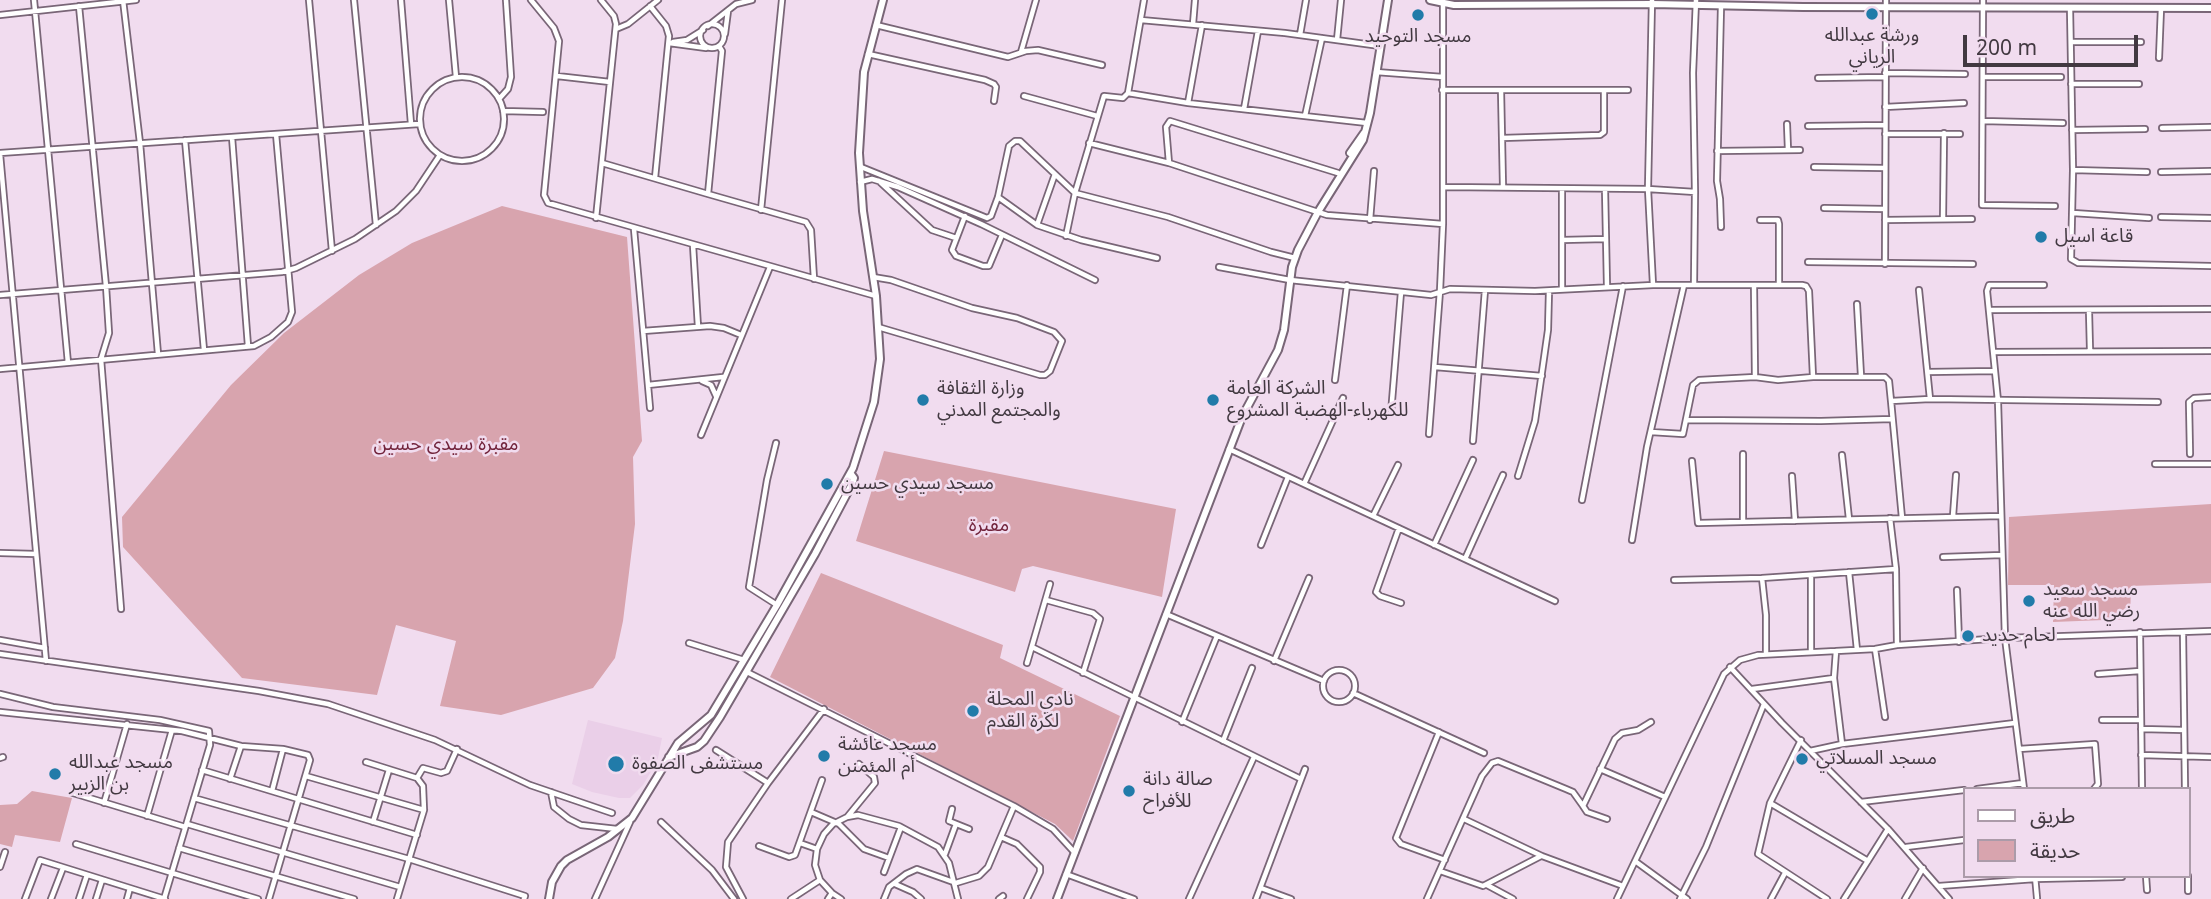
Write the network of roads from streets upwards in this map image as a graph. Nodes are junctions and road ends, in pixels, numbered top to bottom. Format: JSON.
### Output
{"nodes":[{"id":1,"x":34,"y":0,"type":"edge"},
{"id":2,"x":136,"y":0,"type":"edge"},
{"id":3,"x":309,"y":0,"type":"edge"},
{"id":4,"x":354,"y":0,"type":"edge"},
{"id":5,"x":401,"y":0,"type":"edge"},
{"id":6,"x":449,"y":0,"type":"edge"},
{"id":7,"x":506,"y":0,"type":"edge"},
{"id":8,"x":531,"y":0,"type":"edge"},
{"id":9,"x":601,"y":0,"type":"edge"},
{"id":10,"x":658,"y":0,"type":"edge"},
{"id":11,"x":751,"y":0,"type":"edge"},
{"id":12,"x":782,"y":0,"type":"edge"},
{"id":13,"x":883,"y":0,"type":"edge"},
{"id":14,"x":1036,"y":0,"type":"edge"},
{"id":15,"x":1144,"y":0,"type":"edge"},
{"id":16,"x":1195,"y":0,"type":"edge"},
{"id":17,"x":1306,"y":0,"type":"edge"},
{"id":18,"x":1341,"y":0,"type":"edge"},
{"id":19,"x":1388,"y":0,"type":"edge"},
{"id":20,"x":1430,"y":0,"type":"edge"},
{"id":21,"x":123,"y":1,"type":"edge"},
{"id":22,"x":1652,"y":2,"type":"edge"},
{"id":23,"x":1476,"y":3,"type":"edge"},
{"id":24,"x":1521,"y":3,"type":"edge"},
{"id":25,"x":1565,"y":3,"type":"edge"},
{"id":26,"x":1696,"y":3,"type":"edge"},
{"id":27,"x":1739,"y":3,"type":"edge"},
{"id":28,"x":1886,"y":3,"type":"edge"},
{"id":29,"x":1983,"y":3,"type":"edge"},
{"id":30,"x":1443,"y":5,"type":"junction"},
{"id":31,"x":2075,"y":5,"type":"edge"},
{"id":32,"x":79,"y":6,"type":"junction"},
{"id":33,"x":650,"y":6,"type":"junction"},
{"id":34,"x":1721,"y":6,"type":"junction"},
{"id":35,"x":2161,"y":8,"type":"junction"},
{"id":36,"x":2211,"y":8,"type":"edge"},
{"id":37,"x":728,"y":10,"type":"junction"},
{"id":38,"x":35,"y":11,"type":"junction"},
{"id":39,"x":0,"y":15,"type":"edge"},
{"id":40,"x":1141,"y":20,"type":"junction"},
{"id":41,"x":1193,"y":24,"type":"junction"},
{"id":42,"x":876,"y":25,"type":"junction"},
{"id":43,"x":1202,"y":25,"type":"junction"},
{"id":44,"x":708,"y":26,"type":"junction"},
{"id":45,"x":616,"y":29,"type":"junction"},
{"id":46,"x":703,"y":30,"type":"junction"},
{"id":47,"x":1258,"y":32,"type":"junction"},
{"id":48,"x":1300,"y":35,"type":"junction"},
{"id":49,"x":724,"y":37,"type":"junction"},
{"id":50,"x":1322,"y":38,"type":"junction"},
{"id":51,"x":1337,"y":40,"type":"junction"},
{"id":52,"x":2071,"y":42,"type":"junction"},
{"id":53,"x":2141,"y":42,"type":"dead end"},
{"id":54,"x":668,"y":43,"type":"junction"},
{"id":55,"x":719,"y":46,"type":"junction"},
{"id":56,"x":1380,"y":46,"type":"junction"},
{"id":57,"x":709,"y":48,"type":"junction"},
{"id":58,"x":1021,"y":52,"type":"junction"},
{"id":59,"x":868,"y":54,"type":"junction"},
{"id":60,"x":2159,"y":58,"type":"dead end"},
{"id":61,"x":1102,"y":65,"type":"dead end"},
{"id":62,"x":1376,"y":72,"type":"junction"},
{"id":63,"x":1965,"y":74,"type":"dead end"},
{"id":64,"x":1885,"y":75,"type":"junction"},
{"id":65,"x":557,"y":76,"type":"junction"},
{"id":66,"x":456,"y":77,"type":"junction"},
{"id":67,"x":1443,"y":77,"type":"junction"},
{"id":68,"x":1984,"y":77,"type":"junction"},
{"id":69,"x":2061,"y":77,"type":"dead end"},
{"id":70,"x":1818,"y":78,"type":"dead end"},
{"id":71,"x":610,"y":82,"type":"junction"},
{"id":72,"x":2071,"y":83,"type":"junction"},
{"id":73,"x":2139,"y":84,"type":"dead end"},
{"id":74,"x":1443,"y":90,"type":"junction"},
{"id":75,"x":1501,"y":90,"type":"junction"},
{"id":76,"x":1604,"y":90,"type":"junction"},
{"id":77,"x":1628,"y":90,"type":"dead end"},
{"id":78,"x":1128,"y":93,"type":"junction"},
{"id":79,"x":1024,"y":96,"type":"dead end"},
{"id":80,"x":499,"y":99,"type":"junction"},
{"id":81,"x":994,"y":101,"type":"dead end"},
{"id":82,"x":1188,"y":103,"type":"junction"},
{"id":83,"x":1964,"y":103,"type":"dead end"},
{"id":84,"x":1885,"y":107,"type":"junction"},
{"id":85,"x":1244,"y":109,"type":"junction"},
{"id":86,"x":503,"y":111,"type":"junction"},
{"id":87,"x":543,"y":112,"type":"dead end"},
{"id":88,"x":1097,"y":116,"type":"junction"},
{"id":89,"x":1305,"y":116,"type":"junction"},
{"id":90,"x":1983,"y":121,"type":"junction"},
{"id":91,"x":1367,"y":123,"type":"junction"},
{"id":92,"x":2063,"y":123,"type":"dead end"},
{"id":93,"x":411,"y":124,"type":"junction"},
{"id":94,"x":419,"y":124,"type":"junction"},
{"id":95,"x":1787,"y":124,"type":"dead end"},
{"id":96,"x":1808,"y":125,"type":"dead end"},
{"id":97,"x":1885,"y":125,"type":"junction"},
{"id":98,"x":367,"y":127,"type":"junction"},
{"id":99,"x":2211,"y":127,"type":"edge"},
{"id":100,"x":2162,"y":128,"type":"dead end"},
{"id":101,"x":2145,"y":129,"type":"dead end"},
{"id":102,"x":321,"y":130,"type":"junction"},
{"id":103,"x":2072,"y":130,"type":"junction"},
{"id":104,"x":1364,"y":133,"type":"junction"},
{"id":105,"x":276,"y":134,"type":"junction"},
{"id":106,"x":1885,"y":134,"type":"junction"},
{"id":107,"x":1944,"y":134,"type":"junction"},
{"id":108,"x":1960,"y":134,"type":"dead end"},
{"id":109,"x":232,"y":137,"type":"junction"},
{"id":110,"x":1502,"y":138,"type":"junction"},
{"id":111,"x":185,"y":140,"type":"junction"},
{"id":112,"x":140,"y":143,"type":"junction"},
{"id":113,"x":1089,"y":143,"type":"junction"},
{"id":114,"x":93,"y":146,"type":"junction"},
{"id":115,"x":48,"y":150,"type":"junction"},
{"id":116,"x":1788,"y":150,"type":"junction"},
{"id":117,"x":1800,"y":150,"type":"dead end"},
{"id":118,"x":1717,"y":151,"type":"junction"},
{"id":119,"x":0,"y":154,"type":"edge"},
{"id":120,"x":440,"y":155,"type":"junction"},
{"id":121,"x":602,"y":163,"type":"junction"},
{"id":122,"x":1170,"y":163,"type":"junction"},
{"id":123,"x":859,"y":167,"type":"junction"},
{"id":124,"x":1814,"y":167,"type":"dead end"},
{"id":125,"x":1885,"y":168,"type":"junction"},
{"id":126,"x":2073,"y":170,"type":"junction"},
{"id":127,"x":1374,"y":171,"type":"dead end"},
{"id":128,"x":2211,"y":171,"type":"edge"},
{"id":129,"x":2147,"y":172,"type":"dead end"},
{"id":130,"x":2161,"y":172,"type":"dead end"},
{"id":131,"x":1338,"y":173,"type":"junction"},
{"id":132,"x":1055,"y":174,"type":"junction"},
{"id":133,"x":655,"y":178,"type":"junction"},
{"id":134,"x":877,"y":180,"type":"junction"},
{"id":135,"x":860,"y":182,"type":"junction"},
{"id":136,"x":1444,"y":187,"type":"junction"},
{"id":137,"x":1503,"y":187,"type":"junction"},
{"id":138,"x":1562,"y":189,"type":"junction"},
{"id":139,"x":1605,"y":189,"type":"junction"},
{"id":140,"x":1648,"y":189,"type":"junction"},
{"id":141,"x":1695,"y":192,"type":"junction"},
{"id":142,"x":1075,"y":193,"type":"junction"},
{"id":143,"x":708,"y":194,"type":"junction"},
{"id":144,"x":998,"y":197,"type":"junction"},
{"id":145,"x":2055,"y":206,"type":"dead end"},
{"id":146,"x":1824,"y":208,"type":"dead end"},
{"id":147,"x":1885,"y":209,"type":"junction"},
{"id":148,"x":761,"y":210,"type":"junction"},
{"id":149,"x":1318,"y":212,"type":"junction"},
{"id":150,"x":2072,"y":214,"type":"junction"},
{"id":151,"x":965,"y":216,"type":"junction"},
{"id":152,"x":2161,"y":217,"type":"dead end"},
{"id":153,"x":596,"y":218,"type":"junction"},
{"id":154,"x":2148,"y":218,"type":"dead end"},
{"id":155,"x":2211,"y":218,"type":"edge"},
{"id":156,"x":1943,"y":219,"type":"junction"},
{"id":157,"x":1972,"y":219,"type":"dead end"},
{"id":158,"x":1370,"y":220,"type":"junction"},
{"id":159,"x":1760,"y":220,"type":"dead end"},
{"id":160,"x":1885,"y":220,"type":"junction"},
{"id":161,"x":1443,"y":224,"type":"junction"},
{"id":162,"x":376,"y":225,"type":"junction"},
{"id":163,"x":1038,"y":225,"type":"junction"},
{"id":164,"x":1721,"y":227,"type":"dead end"},
{"id":165,"x":634,"y":229,"type":"junction"},
{"id":166,"x":1002,"y":234,"type":"junction"},
{"id":167,"x":1066,"y":236,"type":"junction"},
{"id":168,"x":956,"y":238,"type":"junction"},
{"id":169,"x":1606,"y":239,"type":"junction"},
{"id":170,"x":1562,"y":240,"type":"junction"},
{"id":171,"x":693,"y":245,"type":"junction"},
{"id":172,"x":332,"y":251,"type":"junction"},
{"id":173,"x":1157,"y":258,"type":"dead end"},
{"id":174,"x":1295,"y":258,"type":"junction"},
{"id":175,"x":1808,"y":262,"type":"dead end"},
{"id":176,"x":1885,"y":264,"type":"junction"},
{"id":177,"x":1972,"y":264,"type":"dead end"},
{"id":178,"x":2211,"y":266,"type":"edge"},
{"id":179,"x":770,"y":267,"type":"junction"},
{"id":180,"x":1219,"y":267,"type":"dead end"},
{"id":181,"x":289,"y":270,"type":"junction"},
{"id":182,"x":243,"y":275,"type":"junction"},
{"id":183,"x":873,"y":277,"type":"junction"},
{"id":184,"x":197,"y":279,"type":"junction"},
{"id":185,"x":814,"y":279,"type":"junction"},
{"id":186,"x":1095,"y":280,"type":"dead end"},
{"id":187,"x":1290,"y":280,"type":"junction"},
{"id":188,"x":152,"y":282,"type":"junction"},
{"id":189,"x":1347,"y":285,"type":"junction"},
{"id":190,"x":1653,"y":285,"type":"junction"},
{"id":191,"x":1684,"y":285,"type":"junction"},
{"id":192,"x":1694,"y":285,"type":"junction"},
{"id":193,"x":1754,"y":285,"type":"junction"},
{"id":194,"x":1780,"y":285,"type":"junction"},
{"id":195,"x":2044,"y":285,"type":"dead end"},
{"id":196,"x":106,"y":286,"type":"junction"},
{"id":197,"x":1607,"y":286,"type":"junction"},
{"id":198,"x":1623,"y":286,"type":"junction"},
{"id":199,"x":1562,"y":288,"type":"junction"},
{"id":200,"x":61,"y":289,"type":"junction"},
{"id":201,"x":1485,"y":290,"type":"junction"},
{"id":202,"x":1919,"y":290,"type":"dead end"},
{"id":203,"x":1440,"y":291,"type":"junction"},
{"id":204,"x":1549,"y":291,"type":"junction"},
{"id":205,"x":1401,"y":292,"type":"junction"},
{"id":206,"x":13,"y":294,"type":"junction"},
{"id":207,"x":0,"y":295,"type":"edge"},
{"id":208,"x":876,"y":296,"type":"junction"},
{"id":209,"x":1857,"y":304,"type":"dead end"},
{"id":210,"x":2211,"y":309,"type":"edge"},
{"id":211,"x":1989,"y":310,"type":"junction"},
{"id":212,"x":2089,"y":311,"type":"junction"},
{"id":213,"x":698,"y":327,"type":"junction"},
{"id":214,"x":878,"y":327,"type":"junction"},
{"id":215,"x":643,"y":331,"type":"junction"},
{"id":216,"x":741,"y":335,"type":"junction"},
{"id":217,"x":248,"y":346,"type":"junction"},
{"id":218,"x":204,"y":350,"type":"junction"},
{"id":219,"x":2090,"y":350,"type":"junction"},
{"id":220,"x":2211,"y":351,"type":"edge"},
{"id":221,"x":1994,"y":352,"type":"junction"},
{"id":222,"x":158,"y":354,"type":"junction"},
{"id":223,"x":101,"y":359,"type":"junction"},
{"id":224,"x":68,"y":363,"type":"junction"},
{"id":225,"x":19,"y":367,"type":"junction"},
{"id":226,"x":1435,"y":368,"type":"junction"},
{"id":227,"x":0,"y":369,"type":"edge"},
{"id":228,"x":1479,"y":370,"type":"junction"},
{"id":229,"x":1995,"y":371,"type":"junction"},
{"id":230,"x":1928,"y":372,"type":"junction"},
{"id":231,"x":1542,"y":376,"type":"junction"},
{"id":232,"x":1861,"y":376,"type":"junction"},
{"id":233,"x":724,"y":377,"type":"junction"},
{"id":234,"x":1755,"y":377,"type":"junction"},
{"id":235,"x":1813,"y":377,"type":"junction"},
{"id":236,"x":1335,"y":380,"type":"dead end"},
{"id":237,"x":702,"y":381,"type":"junction"},
{"id":238,"x":648,"y":385,"type":"junction"},
{"id":239,"x":716,"y":396,"type":"junction"},
{"id":240,"x":2211,"y":397,"type":"edge"},
{"id":241,"x":1343,"y":398,"type":"dead end"},
{"id":242,"x":1930,"y":399,"type":"junction"},
{"id":243,"x":1891,"y":401,"type":"junction"},
{"id":244,"x":1998,"y":401,"type":"junction"},
{"id":245,"x":2158,"y":402,"type":"dead end"},
{"id":246,"x":650,"y":408,"type":"dead end"},
{"id":247,"x":1391,"y":413,"type":"dead end"},
{"id":248,"x":1892,"y":419,"type":"junction"},
{"id":249,"x":1686,"y":420,"type":"junction"},
{"id":250,"x":1651,"y":432,"type":"junction"},
{"id":251,"x":1429,"y":433,"type":"dead end"},
{"id":252,"x":701,"y":435,"type":"dead end"},
{"id":253,"x":1473,"y":441,"type":"dead end"},
{"id":254,"x":776,"y":443,"type":"dead end"},
{"id":255,"x":1229,"y":449,"type":"junction"},
{"id":256,"x":1743,"y":454,"type":"dead end"},
{"id":257,"x":2190,"y":454,"type":"dead end"},
{"id":258,"x":1842,"y":455,"type":"dead end"},
{"id":259,"x":1473,"y":460,"type":"dead end"},
{"id":260,"x":1692,"y":461,"type":"dead end"},
{"id":261,"x":2155,"y":464,"type":"dead end"},
{"id":262,"x":2211,"y":464,"type":"edge"},
{"id":263,"x":1398,"y":465,"type":"dead end"},
{"id":264,"x":851,"y":474,"type":"junction"},
{"id":265,"x":1503,"y":475,"type":"dead end"},
{"id":266,"x":1956,"y":475,"type":"dead end"},
{"id":267,"x":1518,"y":476,"type":"dead end"},
{"id":268,"x":1792,"y":476,"type":"dead end"},
{"id":269,"x":1288,"y":477,"type":"junction"},
{"id":270,"x":1304,"y":484,"type":"junction"},
{"id":271,"x":1582,"y":499,"type":"dead end"},
{"id":272,"x":1373,"y":516,"type":"junction"},
{"id":273,"x":1954,"y":516,"type":"junction"},
{"id":274,"x":2001,"y":516,"type":"junction"},
{"id":275,"x":1890,"y":518,"type":"junction"},
{"id":276,"x":1902,"y":518,"type":"junction"},
{"id":277,"x":1849,"y":519,"type":"junction"},
{"id":278,"x":1794,"y":520,"type":"junction"},
{"id":279,"x":1743,"y":522,"type":"junction"},
{"id":280,"x":1399,"y":528,"type":"junction"},
{"id":281,"x":1632,"y":540,"type":"dead end"},
{"id":282,"x":1261,"y":545,"type":"dead end"},
{"id":283,"x":1434,"y":545,"type":"junction"},
{"id":284,"x":0,"y":553,"type":"edge"},
{"id":285,"x":36,"y":554,"type":"junction"},
{"id":286,"x":2002,"y":555,"type":"junction"},
{"id":287,"x":1943,"y":557,"type":"dead end"},
{"id":288,"x":1465,"y":559,"type":"junction"},
{"id":289,"x":1896,"y":569,"type":"junction"},
{"id":290,"x":1849,"y":572,"type":"junction"},
{"id":291,"x":1811,"y":576,"type":"junction"},
{"id":292,"x":1309,"y":578,"type":"dead end"},
{"id":293,"x":1762,"y":578,"type":"junction"},
{"id":294,"x":1674,"y":580,"type":"dead end"},
{"id":295,"x":1050,"y":584,"type":"dead end"},
{"id":296,"x":1956,"y":590,"type":"dead end"},
{"id":297,"x":1046,"y":600,"type":"junction"},
{"id":298,"x":1555,"y":601,"type":"dead end"},
{"id":299,"x":1401,"y":603,"type":"dead end"},
{"id":300,"x":777,"y":605,"type":"junction"},
{"id":301,"x":121,"y":609,"type":"dead end"},
{"id":302,"x":1166,"y":614,"type":"junction"},
{"id":303,"x":2211,"y":631,"type":"edge"},
{"id":304,"x":2140,"y":632,"type":"junction"},
{"id":305,"x":2183,"y":632,"type":"junction"},
{"id":306,"x":1217,"y":636,"type":"junction"},
{"id":307,"x":2005,"y":638,"type":"junction"},
{"id":308,"x":0,"y":640,"type":"edge"},
{"id":309,"x":1959,"y":642,"type":"junction"},
{"id":310,"x":689,"y":643,"type":"dead end"},
{"id":311,"x":1897,"y":645,"type":"junction"},
{"id":312,"x":1032,"y":647,"type":"junction"},
{"id":313,"x":45,"y":648,"type":"junction"},
{"id":314,"x":1875,"y":649,"type":"junction"},
{"id":315,"x":1857,"y":650,"type":"junction"},
{"id":316,"x":1811,"y":651,"type":"junction"},
{"id":317,"x":1836,"y":651,"type":"junction"},
{"id":318,"x":0,"y":654,"type":"edge"},
{"id":319,"x":1766,"y":654,"type":"junction"},
{"id":320,"x":744,"y":660,"type":"junction"},
{"id":321,"x":46,"y":661,"type":"junction"},
{"id":322,"x":1274,"y":661,"type":"junction"},
{"id":323,"x":1027,"y":663,"type":"dead end"},
{"id":324,"x":1730,"y":667,"type":"junction"},
{"id":325,"x":1252,"y":668,"type":"dead end"},
{"id":326,"x":2140,"y":671,"type":"junction"},
{"id":327,"x":747,"y":672,"type":"junction"},
{"id":328,"x":1083,"y":673,"type":"junction"},
{"id":329,"x":2098,"y":674,"type":"dead end"},
{"id":330,"x":1834,"y":678,"type":"junction"},
{"id":331,"x":1324,"y":681,"type":"junction"},
{"id":332,"x":1752,"y":689,"type":"junction"},
{"id":333,"x":1353,"y":692,"type":"junction"},
{"id":334,"x":0,"y":694,"type":"edge"},
{"id":335,"x":1133,"y":698,"type":"junction"},
{"id":336,"x":1765,"y":704,"type":"junction"},
{"id":337,"x":824,"y":709,"type":"junction"},
{"id":338,"x":0,"y":712,"type":"edge"},
{"id":339,"x":711,"y":715,"type":"junction"},
{"id":340,"x":720,"y":717,"type":"junction"},
{"id":341,"x":1885,"y":717,"type":"dead end"},
{"id":342,"x":2102,"y":720,"type":"dead end"},
{"id":343,"x":2140,"y":720,"type":"junction"},
{"id":344,"x":1182,"y":722,"type":"junction"},
{"id":345,"x":1651,"y":722,"type":"dead end"},
{"id":346,"x":2015,"y":723,"type":"junction"},
{"id":347,"x":127,"y":724,"type":"junction"},
{"id":348,"x":2141,"y":729,"type":"junction"},
{"id":349,"x":172,"y":730,"type":"junction"},
{"id":350,"x":2184,"y":730,"type":"junction"},
{"id":351,"x":1439,"y":732,"type":"junction"},
{"id":352,"x":211,"y":737,"type":"junction"},
{"id":353,"x":1801,"y":740,"type":"junction"},
{"id":354,"x":1223,"y":741,"type":"junction"},
{"id":355,"x":1842,"y":744,"type":"junction"},
{"id":356,"x":241,"y":746,"type":"junction"},
{"id":357,"x":283,"y":749,"type":"junction"},
{"id":358,"x":457,"y":749,"type":"junction"},
{"id":359,"x":716,"y":750,"type":"dead end"},
{"id":360,"x":2019,"y":750,"type":"junction"},
{"id":361,"x":1810,"y":751,"type":"junction"},
{"id":362,"x":1484,"y":753,"type":"dead end"},
{"id":363,"x":2141,"y":755,"type":"junction"},
{"id":364,"x":2184,"y":756,"type":"junction"},
{"id":365,"x":669,"y":757,"type":"junction"},
{"id":366,"x":1254,"y":757,"type":"junction"},
{"id":367,"x":2211,"y":757,"type":"edge"},
{"id":368,"x":366,"y":762,"type":"dead end"},
{"id":369,"x":859,"y":764,"type":"dead end"},
{"id":370,"x":388,"y":769,"type":"junction"},
{"id":371,"x":1305,"y":769,"type":"dead end"},
{"id":372,"x":1600,"y":769,"type":"junction"},
{"id":373,"x":202,"y":770,"type":"junction"},
{"id":374,"x":306,"y":776,"type":"junction"},
{"id":375,"x":417,"y":778,"type":"junction"},
{"id":376,"x":230,"y":779,"type":"junction"},
{"id":377,"x":1301,"y":779,"type":"junction"},
{"id":378,"x":822,"y":780,"type":"dead end"},
{"id":379,"x":768,"y":783,"type":"junction"},
{"id":380,"x":2023,"y":786,"type":"edge"},
{"id":381,"x":2096,"y":787,"type":"edge"},
{"id":382,"x":2142,"y":787,"type":"edge"},
{"id":383,"x":2185,"y":787,"type":"edge"},
{"id":384,"x":1962,"y":790,"type":"edge"},
{"id":385,"x":272,"y":791,"type":"junction"},
{"id":386,"x":551,"y":792,"type":"junction"},
{"id":387,"x":73,"y":793,"type":"dead end"},
{"id":388,"x":380,"y":797,"type":"junction"},
{"id":389,"x":1665,"y":797,"type":"junction"},
{"id":390,"x":194,"y":799,"type":"junction"},
{"id":391,"x":298,"y":799,"type":"junction"},
{"id":392,"x":1861,"y":802,"type":"junction"},
{"id":393,"x":104,"y":803,"type":"junction"},
{"id":394,"x":1770,"y":803,"type":"junction"},
{"id":395,"x":1014,"y":806,"type":"junction"},
{"id":396,"x":1583,"y":806,"type":"junction"},
{"id":397,"x":952,"y":809,"type":"dead end"},
{"id":398,"x":424,"y":810,"type":"junction"},
{"id":399,"x":811,"y":812,"type":"junction"},
{"id":400,"x":612,"y":813,"type":"dead end"},
{"id":401,"x":147,"y":816,"type":"junction"},
{"id":402,"x":847,"y":817,"type":"junction"},
{"id":403,"x":632,"y":818,"type":"junction"},
{"id":404,"x":1464,"y":819,"type":"junction"},
{"id":405,"x":1608,"y":820,"type":"dead end"},
{"id":406,"x":373,"y":822,"type":"junction"},
{"id":407,"x":661,"y":822,"type":"dead end"},
{"id":408,"x":836,"y":822,"type":"junction"},
{"id":409,"x":956,"y":824,"type":"junction"},
{"id":410,"x":186,"y":825,"type":"junction"},
{"id":411,"x":290,"y":826,"type":"junction"},
{"id":412,"x":901,"y":827,"type":"junction"},
{"id":413,"x":970,"y":829,"type":"dead end"},
{"id":414,"x":1888,"y":829,"type":"junction"},
{"id":415,"x":618,"y":830,"type":"junction"},
{"id":416,"x":417,"y":835,"type":"junction"},
{"id":417,"x":1001,"y":837,"type":"junction"},
{"id":418,"x":1962,"y":840,"type":"edge"},
{"id":419,"x":800,"y":843,"type":"junction"},
{"id":420,"x":76,"y":844,"type":"dead end"},
{"id":421,"x":759,"y":846,"type":"dead end"},
{"id":422,"x":179,"y":848,"type":"junction"},
{"id":423,"x":1905,"y":848,"type":"junction"},
{"id":424,"x":817,"y":849,"type":"junction"},
{"id":425,"x":5,"y":852,"type":"dead end"},
{"id":426,"x":283,"y":852,"type":"junction"},
{"id":427,"x":1075,"y":853,"type":"junction"},
{"id":428,"x":945,"y":854,"type":"junction"},
{"id":429,"x":1542,"y":856,"type":"junction"},
{"id":430,"x":889,"y":858,"type":"junction"},
{"id":431,"x":409,"y":859,"type":"junction"},
{"id":432,"x":1445,"y":860,"type":"junction"},
{"id":433,"x":1634,"y":861,"type":"junction"},
{"id":434,"x":1868,"y":861,"type":"junction"},
{"id":435,"x":0,"y":867,"type":"edge"},
{"id":436,"x":63,"y":867,"type":"junction"},
{"id":437,"x":1923,"y":868,"type":"junction"},
{"id":438,"x":1440,"y":871,"type":"junction"},
{"id":439,"x":884,"y":872,"type":"dead end"},
{"id":440,"x":172,"y":873,"type":"junction"},
{"id":441,"x":1785,"y":873,"type":"junction"},
{"id":442,"x":1066,"y":874,"type":"junction"},
{"id":443,"x":86,"y":875,"type":"junction"},
{"id":444,"x":275,"y":876,"type":"junction"},
{"id":445,"x":2035,"y":878,"type":"edge"},
{"id":446,"x":2147,"y":878,"type":"edge"},
{"id":447,"x":2188,"y":878,"type":"edge"},
{"id":448,"x":102,"y":880,"type":"junction"},
{"id":449,"x":820,"y":880,"type":"junction"},
{"id":450,"x":956,"y":883,"type":"junction"},
{"id":451,"x":894,"y":884,"type":"junction"},
{"id":452,"x":1487,"y":885,"type":"junction"},
{"id":453,"x":1623,"y":886,"type":"junction"},
{"id":454,"x":1939,"y":886,"type":"junction"},
{"id":455,"x":400,"y":887,"type":"junction"},
{"id":456,"x":130,"y":888,"type":"junction"},
{"id":457,"x":1261,"y":888,"type":"junction"},
{"id":458,"x":1776,"y":889,"type":"junction"},
{"id":459,"x":2147,"y":890,"type":"dead end"},
{"id":460,"x":2188,"y":891,"type":"dead end"},
{"id":461,"x":832,"y":893,"type":"junction"},
{"id":462,"x":1683,"y":898,"type":"edge"},
{"id":463,"x":2038,"y":898,"type":"edge"},
{"id":464,"x":25,"y":899,"type":"edge"},
{"id":465,"x":51,"y":899,"type":"edge"},
{"id":466,"x":79,"y":899,"type":"edge"},
{"id":467,"x":96,"y":899,"type":"edge"},
{"id":468,"x":127,"y":899,"type":"edge"},
{"id":469,"x":164,"y":899,"type":"edge"},
{"id":470,"x":258,"y":899,"type":"edge"},
{"id":471,"x":269,"y":899,"type":"edge"},
{"id":472,"x":354,"y":899,"type":"edge"},
{"id":473,"x":397,"y":899,"type":"edge"},
{"id":474,"x":524,"y":899,"type":"edge"},
{"id":475,"x":549,"y":899,"type":"edge"},
{"id":476,"x":595,"y":899,"type":"edge"},
{"id":477,"x":734,"y":899,"type":"edge"},
{"id":478,"x":743,"y":899,"type":"edge"},
{"id":479,"x":791,"y":899,"type":"edge"},
{"id":480,"x":828,"y":899,"type":"edge"},
{"id":481,"x":841,"y":899,"type":"edge"},
{"id":482,"x":884,"y":899,"type":"edge"},
{"id":483,"x":921,"y":899,"type":"edge"},
{"id":484,"x":958,"y":899,"type":"edge"},
{"id":485,"x":1027,"y":899,"type":"edge"},
{"id":486,"x":1057,"y":899,"type":"edge"},
{"id":487,"x":1134,"y":899,"type":"edge"},
{"id":488,"x":1189,"y":899,"type":"edge"},
{"id":489,"x":1256,"y":899,"type":"edge"},
{"id":490,"x":1291,"y":899,"type":"edge"},
{"id":491,"x":1427,"y":899,"type":"edge"},
{"id":492,"x":1513,"y":899,"type":"edge"},
{"id":493,"x":1617,"y":899,"type":"edge"},
{"id":494,"x":1771,"y":899,"type":"edge"},
{"id":495,"x":1777,"y":899,"type":"edge"},
{"id":496,"x":1827,"y":899,"type":"edge"},
{"id":497,"x":1844,"y":899,"type":"edge"},
{"id":498,"x":1905,"y":899,"type":"edge"},
{"id":499,"x":1950,"y":899,"type":"edge"}],
"edges":[{"from":1,"to":38,"type":"street"},
{"from":2,"to":21,"type":"street"},
{"from":3,"to":102,"type":"street"},
{"from":4,"to":98,"type":"street"},
{"from":5,"to":93,"type":"street"},
{"from":6,"to":66,"type":"street"},
{"from":7,"to":80,"type":"street"},
{"from":8,"to":65,"type":"street"},
{"from":9,"to":45,"type":"street"},
{"from":10,"to":33,"type":"street"},
{"from":11,"to":37,"type":"street"},
{"from":12,"to":148,"type":"street"},
{"from":13,"to":42,"type":"street"},
{"from":14,"to":58,"type":"street"},
{"from":15,"to":40,"type":"street"},
{"from":16,"to":41,"type":"street"},
{"from":17,"to":48,"type":"street"},
{"from":18,"to":51,"type":"street"},
{"from":19,"to":56,"type":"street"},
{"from":20,"to":30,"type":"street"},
{"from":21,"to":32,"type":"street"},
{"from":21,"to":112,"type":"street"},
{"from":22,"to":25,"type":"street"},
{"from":22,"to":26,"type":"street"},
{"from":22,"to":140,"type":"street"},
{"from":23,"to":24,"type":"street"},
{"from":23,"to":30,"type":"street"},
{"from":24,"to":25,"type":"street"},
{"from":26,"to":34,"type":"street"},
{"from":26,"to":141,"type":"street"},
{"from":27,"to":28,"type":"street"},
{"from":27,"to":34,"type":"street"},
{"from":28,"to":29,"type":"street"},
{"from":28,"to":64,"type":"street"},
{"from":29,"to":31,"type":"street"},
{"from":29,"to":68,"type":"street"},
{"from":30,"to":67,"type":"street"},
{"from":31,"to":35,"type":"street"},
{"from":31,"to":52,"type":"street"},
{"from":32,"to":38,"type":"street"},
{"from":32,"to":114,"type":"street"},
{"from":33,"to":45,"type":"street"},
{"from":33,"to":54,"type":"street"},
{"from":34,"to":118,"type":"street"},
{"from":35,"to":36,"type":"street"},
{"from":35,"to":60,"type":"street"},
{"from":37,"to":44,"type":"street"},
{"from":37,"to":49,"type":"street"},
{"from":38,"to":39,"type":"street"},
{"from":38,"to":115,"type":"street"},
{"from":40,"to":41,"type":"street"},
{"from":40,"to":78,"type":"street"},
{"from":41,"to":43,"type":"street"},
{"from":42,"to":58,"type":"street"},
{"from":42,"to":59,"type":"street"},
{"from":43,"to":47,"type":"street"},
{"from":43,"to":82,"type":"street"},
{"from":44,"to":46,"type":"street"},
{"from":44,"to":49,"type":"street"},
{"from":45,"to":71,"type":"street"},
{"from":46,"to":54,"type":"street"},
{"from":46,"to":57,"type":"street"},
{"from":47,"to":48,"type":"street"},
{"from":47,"to":85,"type":"street"},
{"from":48,"to":50,"type":"street"},
{"from":49,"to":55,"type":"street"},
{"from":50,"to":51,"type":"street"},
{"from":50,"to":89,"type":"street"},
{"from":51,"to":56,"type":"street"},
{"from":52,"to":53,"type":"street"},
{"from":52,"to":72,"type":"street"},
{"from":54,"to":57,"type":"street"},
{"from":54,"to":133,"type":"street"},
{"from":55,"to":57,"type":"street"},
{"from":55,"to":143,"type":"street"},
{"from":56,"to":62,"type":"street"},
{"from":58,"to":61,"type":"street"},
{"from":59,"to":81,"type":"street"},
{"from":59,"to":123,"type":"street"},
{"from":62,"to":67,"type":"street"},
{"from":62,"to":91,"type":"street"},
{"from":63,"to":64,"type":"street"},
{"from":64,"to":70,"type":"street"},
{"from":64,"to":84,"type":"street"},
{"from":65,"to":71,"type":"street"},
{"from":65,"to":153,"type":"street"},
{"from":66,"to":80,"type":"street"},
{"from":66,"to":94,"type":"street"},
{"from":67,"to":74,"type":"street"},
{"from":68,"to":69,"type":"street"},
{"from":68,"to":90,"type":"street"},
{"from":71,"to":121,"type":"street"},
{"from":72,"to":73,"type":"street"},
{"from":72,"to":103,"type":"street"},
{"from":74,"to":75,"type":"street"},
{"from":74,"to":136,"type":"street"},
{"from":75,"to":76,"type":"street"},
{"from":75,"to":110,"type":"street"},
{"from":76,"to":77,"type":"street"},
{"from":76,"to":110,"type":"street"},
{"from":78,"to":82,"type":"street"},
{"from":78,"to":88,"type":"street"},
{"from":79,"to":88,"type":"street"},
{"from":80,"to":86,"type":"street"},
{"from":82,"to":85,"type":"street"},
{"from":83,"to":84,"type":"street"},
{"from":84,"to":97,"type":"street"},
{"from":85,"to":89,"type":"street"},
{"from":86,"to":87,"type":"street"},
{"from":86,"to":120,"type":"street"},
{"from":88,"to":113,"type":"street"},
{"from":89,"to":91,"type":"street"},
{"from":90,"to":92,"type":"street"},
{"from":90,"to":145,"type":"street"},
{"from":91,"to":104,"type":"street"},
{"from":93,"to":94,"type":"street"},
{"from":93,"to":98,"type":"street"},
{"from":94,"to":120,"type":"street"},
{"from":95,"to":116,"type":"street"},
{"from":96,"to":97,"type":"street"},
{"from":97,"to":106,"type":"street"},
{"from":98,"to":102,"type":"street"},
{"from":98,"to":162,"type":"street"},
{"from":99,"to":100,"type":"street"},
{"from":101,"to":103,"type":"street"},
{"from":102,"to":105,"type":"street"},
{"from":102,"to":172,"type":"street"},
{"from":103,"to":126,"type":"street"},
{"from":104,"to":131,"type":"street"},
{"from":104,"to":149,"type":"street"},
{"from":105,"to":109,"type":"street"},
{"from":105,"to":181,"type":"street"},
{"from":106,"to":107,"type":"street"},
{"from":106,"to":125,"type":"street"},
{"from":107,"to":108,"type":"street"},
{"from":107,"to":156,"type":"street"},
{"from":109,"to":111,"type":"street"},
{"from":109,"to":182,"type":"street"},
{"from":110,"to":137,"type":"street"},
{"from":111,"to":112,"type":"street"},
{"from":111,"to":184,"type":"street"},
{"from":112,"to":114,"type":"street"},
{"from":112,"to":188,"type":"street"},
{"from":113,"to":122,"type":"street"},
{"from":113,"to":142,"type":"street"},
{"from":114,"to":115,"type":"street"},
{"from":114,"to":196,"type":"street"},
{"from":115,"to":119,"type":"street"},
{"from":115,"to":200,"type":"street"},
{"from":116,"to":117,"type":"street"},
{"from":116,"to":118,"type":"street"},
{"from":118,"to":164,"type":"street"},
{"from":119,"to":206,"type":"street"},
{"from":120,"to":162,"type":"street"},
{"from":121,"to":133,"type":"street"},
{"from":121,"to":153,"type":"street"},
{"from":122,"to":131,"type":"street"},
{"from":122,"to":149,"type":"street"},
{"from":123,"to":135,"type":"street"},
{"from":123,"to":144,"type":"street"},
{"from":124,"to":125,"type":"street"},
{"from":125,"to":147,"type":"street"},
{"from":126,"to":129,"type":"street"},
{"from":126,"to":150,"type":"street"},
{"from":127,"to":158,"type":"street"},
{"from":128,"to":130,"type":"street"},
{"from":131,"to":149,"type":"street"},
{"from":132,"to":142,"type":"street"},
{"from":132,"to":144,"type":"street"},
{"from":132,"to":163,"type":"street"},
{"from":133,"to":143,"type":"street"},
{"from":134,"to":135,"type":"street"},
{"from":134,"to":151,"type":"street"},
{"from":134,"to":168,"type":"street"},
{"from":135,"to":183,"type":"street"},
{"from":136,"to":137,"type":"street"},
{"from":136,"to":161,"type":"street"},
{"from":137,"to":138,"type":"street"},
{"from":138,"to":139,"type":"street"},
{"from":138,"to":170,"type":"street"},
{"from":139,"to":140,"type":"street"},
{"from":139,"to":169,"type":"street"},
{"from":140,"to":141,"type":"street"},
{"from":140,"to":190,"type":"street"},
{"from":141,"to":192,"type":"street"},
{"from":142,"to":167,"type":"street"},
{"from":142,"to":174,"type":"street"},
{"from":143,"to":148,"type":"street"},
{"from":144,"to":163,"type":"street"},
{"from":146,"to":147,"type":"street"},
{"from":147,"to":160,"type":"street"},
{"from":148,"to":185,"type":"street"},
{"from":149,"to":158,"type":"street"},
{"from":149,"to":174,"type":"street"},
{"from":150,"to":154,"type":"street"},
{"from":150,"to":178,"type":"street"},
{"from":151,"to":166,"type":"street"},
{"from":151,"to":168,"type":"street"},
{"from":152,"to":155,"type":"street"},
{"from":153,"to":165,"type":"street"},
{"from":156,"to":157,"type":"street"},
{"from":156,"to":160,"type":"street"},
{"from":158,"to":161,"type":"street"},
{"from":159,"to":194,"type":"street"},
{"from":160,"to":176,"type":"street"},
{"from":161,"to":203,"type":"street"},
{"from":162,"to":172,"type":"street"},
{"from":163,"to":167,"type":"street"},
{"from":165,"to":171,"type":"street"},
{"from":165,"to":215,"type":"street"},
{"from":166,"to":168,"type":"street"},
{"from":166,"to":186,"type":"street"},
{"from":167,"to":173,"type":"street"},
{"from":169,"to":170,"type":"street"},
{"from":169,"to":197,"type":"street"},
{"from":170,"to":199,"type":"street"},
{"from":171,"to":179,"type":"street"},
{"from":171,"to":213,"type":"street"},
{"from":172,"to":181,"type":"street"},
{"from":174,"to":187,"type":"street"},
{"from":175,"to":176,"type":"street"},
{"from":176,"to":177,"type":"street"},
{"from":179,"to":185,"type":"street"},
{"from":179,"to":216,"type":"street"},
{"from":180,"to":187,"type":"street"},
{"from":181,"to":182,"type":"street"},
{"from":181,"to":217,"type":"street"},
{"from":182,"to":184,"type":"street"},
{"from":182,"to":217,"type":"street"},
{"from":183,"to":208,"type":"street"},
{"from":183,"to":214,"type":"street"},
{"from":184,"to":188,"type":"street"},
{"from":184,"to":218,"type":"street"},
{"from":185,"to":208,"type":"street"},
{"from":187,"to":189,"type":"street"},
{"from":187,"to":255,"type":"street"},
{"from":188,"to":196,"type":"street"},
{"from":188,"to":222,"type":"street"},
{"from":189,"to":205,"type":"street"},
{"from":189,"to":236,"type":"street"},
{"from":190,"to":191,"type":"street"},
{"from":190,"to":198,"type":"street"},
{"from":191,"to":192,"type":"street"},
{"from":191,"to":250,"type":"street"},
{"from":192,"to":193,"type":"street"},
{"from":193,"to":194,"type":"street"},
{"from":193,"to":234,"type":"street"},
{"from":194,"to":235,"type":"street"},
{"from":195,"to":211,"type":"street"},
{"from":196,"to":200,"type":"street"},
{"from":196,"to":223,"type":"street"},
{"from":197,"to":198,"type":"street"},
{"from":197,"to":199,"type":"street"},
{"from":198,"to":271,"type":"street"},
{"from":199,"to":204,"type":"street"},
{"from":200,"to":206,"type":"street"},
{"from":200,"to":224,"type":"street"},
{"from":201,"to":203,"type":"street"},
{"from":201,"to":204,"type":"street"},
{"from":201,"to":228,"type":"street"},
{"from":202,"to":230,"type":"street"},
{"from":203,"to":205,"type":"street"},
{"from":203,"to":226,"type":"street"},
{"from":204,"to":231,"type":"street"},
{"from":205,"to":247,"type":"street"},
{"from":206,"to":207,"type":"street"},
{"from":206,"to":225,"type":"street"},
{"from":208,"to":214,"type":"street"},
{"from":209,"to":232,"type":"street"},
{"from":210,"to":212,"type":"street"},
{"from":211,"to":212,"type":"street"},
{"from":211,"to":221,"type":"street"},
{"from":212,"to":219,"type":"street"},
{"from":213,"to":215,"type":"street"},
{"from":213,"to":216,"type":"street"},
{"from":214,"to":264,"type":"street"},
{"from":215,"to":238,"type":"street"},
{"from":216,"to":233,"type":"street"},
{"from":217,"to":218,"type":"street"},
{"from":218,"to":222,"type":"street"},
{"from":219,"to":220,"type":"street"},
{"from":219,"to":221,"type":"street"},
{"from":221,"to":229,"type":"street"},
{"from":222,"to":223,"type":"street"},
{"from":223,"to":224,"type":"street"},
{"from":223,"to":301,"type":"street"},
{"from":224,"to":225,"type":"street"},
{"from":225,"to":227,"type":"street"},
{"from":225,"to":285,"type":"street"},
{"from":226,"to":228,"type":"street"},
{"from":226,"to":251,"type":"street"},
{"from":228,"to":231,"type":"street"},
{"from":228,"to":253,"type":"street"},
{"from":229,"to":230,"type":"street"},
{"from":229,"to":244,"type":"street"},
{"from":230,"to":242,"type":"street"},
{"from":231,"to":267,"type":"street"},
{"from":232,"to":235,"type":"street"},
{"from":232,"to":243,"type":"street"},
{"from":233,"to":237,"type":"street"},
{"from":233,"to":239,"type":"street"},
{"from":234,"to":235,"type":"street"},
{"from":234,"to":249,"type":"street"},
{"from":237,"to":238,"type":"street"},
{"from":237,"to":239,"type":"street"},
{"from":238,"to":246,"type":"street"},
{"from":239,"to":252,"type":"street"},
{"from":240,"to":257,"type":"street"},
{"from":241,"to":270,"type":"street"},
{"from":242,"to":243,"type":"street"},
{"from":242,"to":244,"type":"street"},
{"from":243,"to":248,"type":"street"},
{"from":244,"to":245,"type":"street"},
{"from":244,"to":274,"type":"street"},
{"from":248,"to":249,"type":"street"},
{"from":248,"to":276,"type":"street"},
{"from":249,"to":250,"type":"street"},
{"from":250,"to":281,"type":"street"},
{"from":254,"to":300,"type":"street"},
{"from":255,"to":269,"type":"street"},
{"from":255,"to":302,"type":"street"},
{"from":256,"to":279,"type":"street"},
{"from":258,"to":277,"type":"street"},
{"from":259,"to":283,"type":"street"},
{"from":260,"to":279,"type":"street"},
{"from":261,"to":262,"type":"street"},
{"from":263,"to":272,"type":"street"},
{"from":264,"to":300,"type":"street"},
{"from":264,"to":327,"type":"street"},
{"from":265,"to":288,"type":"street"},
{"from":266,"to":273,"type":"street"},
{"from":268,"to":278,"type":"street"},
{"from":269,"to":270,"type":"street"},
{"from":269,"to":282,"type":"street"},
{"from":270,"to":272,"type":"street"},
{"from":272,"to":280,"type":"street"},
{"from":273,"to":274,"type":"street"},
{"from":273,"to":276,"type":"street"},
{"from":274,"to":286,"type":"street"},
{"from":275,"to":276,"type":"street"},
{"from":275,"to":277,"type":"street"},
{"from":275,"to":289,"type":"street"},
{"from":277,"to":278,"type":"street"},
{"from":278,"to":279,"type":"street"},
{"from":280,"to":283,"type":"street"},
{"from":280,"to":299,"type":"street"},
{"from":283,"to":288,"type":"street"},
{"from":284,"to":285,"type":"street"},
{"from":285,"to":313,"type":"street"},
{"from":286,"to":287,"type":"street"},
{"from":286,"to":307,"type":"street"},
{"from":288,"to":298,"type":"street"},
{"from":289,"to":290,"type":"street"},
{"from":289,"to":311,"type":"street"},
{"from":290,"to":291,"type":"street"},
{"from":290,"to":315,"type":"street"},
{"from":291,"to":293,"type":"street"},
{"from":291,"to":316,"type":"street"},
{"from":292,"to":322,"type":"street"},
{"from":293,"to":294,"type":"street"},
{"from":293,"to":319,"type":"street"},
{"from":295,"to":297,"type":"street"},
{"from":296,"to":309,"type":"street"},
{"from":297,"to":312,"type":"street"},
{"from":297,"to":328,"type":"street"},
{"from":300,"to":320,"type":"street"},
{"from":302,"to":306,"type":"street"},
{"from":302,"to":335,"type":"street"},
{"from":303,"to":305,"type":"street"},
{"from":304,"to":305,"type":"street"},
{"from":304,"to":307,"type":"street"},
{"from":304,"to":326,"type":"street"},
{"from":305,"to":350,"type":"street"},
{"from":306,"to":322,"type":"street"},
{"from":306,"to":344,"type":"street"},
{"from":307,"to":309,"type":"street"},
{"from":307,"to":346,"type":"street"},
{"from":308,"to":313,"type":"street"},
{"from":309,"to":311,"type":"street"},
{"from":310,"to":320,"type":"street"},
{"from":311,"to":314,"type":"street"},
{"from":312,"to":323,"type":"street"},
{"from":312,"to":328,"type":"street"},
{"from":313,"to":321,"type":"street"},
{"from":314,"to":315,"type":"street"},
{"from":314,"to":341,"type":"street"},
{"from":315,"to":317,"type":"street"},
{"from":316,"to":317,"type":"street"},
{"from":316,"to":319,"type":"street"},
{"from":317,"to":330,"type":"street"},
{"from":318,"to":321,"type":"street"},
{"from":319,"to":324,"type":"street"},
{"from":320,"to":339,"type":"street"},
{"from":321,"to":358,"type":"street"},
{"from":322,"to":331,"type":"street"},
{"from":324,"to":332,"type":"street"},
{"from":324,"to":389,"type":"street"},
{"from":325,"to":354,"type":"street"},
{"from":326,"to":329,"type":"street"},
{"from":326,"to":343,"type":"street"},
{"from":327,"to":337,"type":"street"},
{"from":327,"to":340,"type":"street"},
{"from":328,"to":335,"type":"street"},
{"from":330,"to":332,"type":"street"},
{"from":330,"to":355,"type":"street"},
{"from":331,"to":333,"type":"street"},
{"from":331,"to":333,"type":"street"},
{"from":332,"to":336,"type":"street"},
{"from":333,"to":351,"type":"street"},
{"from":334,"to":352,"type":"street"},
{"from":335,"to":344,"type":"street"},
{"from":335,"to":427,"type":"street"},
{"from":336,"to":353,"type":"street"},
{"from":336,"to":462,"type":"street"},
{"from":337,"to":379,"type":"street"},
{"from":337,"to":395,"type":"street"},
{"from":338,"to":347,"type":"street"},
{"from":339,"to":340,"type":"street"},
{"from":339,"to":365,"type":"street"},
{"from":340,"to":365,"type":"street"},
{"from":342,"to":343,"type":"street"},
{"from":343,"to":348,"type":"street"},
{"from":344,"to":354,"type":"street"},
{"from":345,"to":372,"type":"street"},
{"from":346,"to":355,"type":"street"},
{"from":346,"to":360,"type":"street"},
{"from":347,"to":349,"type":"street"},
{"from":347,"to":393,"type":"street"},
{"from":348,"to":350,"type":"street"},
{"from":348,"to":363,"type":"street"},
{"from":349,"to":352,"type":"street"},
{"from":349,"to":401,"type":"street"},
{"from":350,"to":364,"type":"street"},
{"from":351,"to":362,"type":"street"},
{"from":351,"to":432,"type":"street"},
{"from":352,"to":356,"type":"street"},
{"from":352,"to":373,"type":"street"},
{"from":353,"to":361,"type":"street"},
{"from":353,"to":394,"type":"street"},
{"from":354,"to":366,"type":"street"},
{"from":355,"to":361,"type":"street"},
{"from":356,"to":357,"type":"street"},
{"from":356,"to":376,"type":"street"},
{"from":357,"to":374,"type":"street"},
{"from":357,"to":385,"type":"street"},
{"from":358,"to":375,"type":"street"},
{"from":358,"to":386,"type":"street"},
{"from":359,"to":379,"type":"street"},
{"from":360,"to":380,"type":"street"},
{"from":360,"to":381,"type":"street"},
{"from":361,"to":392,"type":"street"},
{"from":363,"to":364,"type":"street"},
{"from":363,"to":382,"type":"street"},
{"from":364,"to":367,"type":"street"},
{"from":364,"to":383,"type":"street"},
{"from":365,"to":403,"type":"street"},
{"from":366,"to":377,"type":"street"},
{"from":366,"to":488,"type":"street"},
{"from":368,"to":370,"type":"street"},
{"from":369,"to":402,"type":"street"},
{"from":370,"to":375,"type":"street"},
{"from":370,"to":388,"type":"street"},
{"from":371,"to":377,"type":"street"},
{"from":372,"to":389,"type":"street"},
{"from":372,"to":396,"type":"street"},
{"from":373,"to":376,"type":"street"},
{"from":373,"to":390,"type":"street"},
{"from":374,"to":388,"type":"street"},
{"from":374,"to":391,"type":"street"},
{"from":375,"to":398,"type":"street"},
{"from":376,"to":385,"type":"street"},
{"from":377,"to":457,"type":"street"},
{"from":378,"to":399,"type":"street"},
{"from":379,"to":478,"type":"street"},
{"from":384,"to":392,"type":"street"},
{"from":385,"to":391,"type":"street"},
{"from":386,"to":400,"type":"street"},
{"from":386,"to":415,"type":"street"},
{"from":387,"to":393,"type":"street"},
{"from":388,"to":398,"type":"street"},
{"from":388,"to":406,"type":"street"},
{"from":389,"to":433,"type":"street"},
{"from":390,"to":410,"type":"street"},
{"from":390,"to":411,"type":"street"},
{"from":391,"to":406,"type":"street"},
{"from":391,"to":411,"type":"street"},
{"from":392,"to":414,"type":"street"},
{"from":393,"to":401,"type":"street"},
{"from":394,"to":434,"type":"street"},
{"from":394,"to":441,"type":"street"},
{"from":395,"to":417,"type":"street"},
{"from":395,"to":427,"type":"street"},
{"from":396,"to":404,"type":"street"},
{"from":396,"to":405,"type":"street"},
{"from":397,"to":409,"type":"street"},
{"from":398,"to":416,"type":"street"},
{"from":399,"to":408,"type":"street"},
{"from":399,"to":419,"type":"street"},
{"from":401,"to":410,"type":"street"},
{"from":402,"to":408,"type":"street"},
{"from":402,"to":412,"type":"street"},
{"from":403,"to":415,"type":"street"},
{"from":403,"to":476,"type":"street"},
{"from":404,"to":429,"type":"street"},
{"from":404,"to":432,"type":"street"},
{"from":406,"to":416,"type":"street"},
{"from":407,"to":477,"type":"street"},
{"from":408,"to":424,"type":"street"},
{"from":408,"to":430,"type":"street"},
{"from":409,"to":413,"type":"street"},
{"from":409,"to":428,"type":"street"},
{"from":410,"to":422,"type":"street"},
{"from":410,"to":426,"type":"street"},
{"from":411,"to":426,"type":"street"},
{"from":411,"to":431,"type":"street"},
{"from":412,"to":428,"type":"street"},
{"from":412,"to":430,"type":"street"},
{"from":414,"to":423,"type":"street"},
{"from":414,"to":434,"type":"street"},
{"from":415,"to":475,"type":"street"},
{"from":416,"to":431,"type":"street"},
{"from":417,"to":450,"type":"street"},
{"from":417,"to":485,"type":"street"},
{"from":418,"to":423,"type":"street"},
{"from":419,"to":421,"type":"street"},
{"from":419,"to":424,"type":"street"},
{"from":420,"to":440,"type":"street"},
{"from":422,"to":440,"type":"street"},
{"from":422,"to":444,"type":"street"},
{"from":423,"to":437,"type":"street"},
{"from":424,"to":449,"type":"street"},
{"from":425,"to":435,"type":"street"},
{"from":426,"to":444,"type":"street"},
{"from":426,"to":455,"type":"street"},
{"from":427,"to":442,"type":"street"},
{"from":428,"to":450,"type":"street"},
{"from":429,"to":452,"type":"street"},
{"from":429,"to":453,"type":"street"},
{"from":430,"to":439,"type":"street"},
{"from":431,"to":455,"type":"street"},
{"from":431,"to":474,"type":"street"},
{"from":432,"to":438,"type":"street"},
{"from":433,"to":453,"type":"street"},
{"from":433,"to":462,"type":"street"},
{"from":434,"to":497,"type":"street"},
{"from":436,"to":443,"type":"street"},
{"from":436,"to":464,"type":"street"},
{"from":436,"to":465,"type":"street"},
{"from":437,"to":454,"type":"street"},
{"from":437,"to":498,"type":"street"},
{"from":438,"to":452,"type":"street"},
{"from":438,"to":491,"type":"street"},
{"from":440,"to":469,"type":"street"},
{"from":440,"to":470,"type":"street"},
{"from":441,"to":458,"type":"street"},
{"from":441,"to":496,"type":"street"},
{"from":442,"to":486,"type":"street"},
{"from":442,"to":487,"type":"street"},
{"from":443,"to":448,"type":"street"},
{"from":443,"to":466,"type":"street"},
{"from":444,"to":471,"type":"street"},
{"from":444,"to":472,"type":"street"},
{"from":445,"to":454,"type":"street"},
{"from":445,"to":463,"type":"street"},
{"from":446,"to":459,"type":"street"},
{"from":447,"to":460,"type":"street"},
{"from":448,"to":456,"type":"street"},
{"from":448,"to":467,"type":"street"},
{"from":449,"to":461,"type":"street"},
{"from":449,"to":479,"type":"street"},
{"from":450,"to":451,"type":"street"},
{"from":450,"to":484,"type":"street"},
{"from":451,"to":482,"type":"street"},
{"from":451,"to":483,"type":"street"},
{"from":452,"to":492,"type":"street"},
{"from":453,"to":493,"type":"street"},
{"from":454,"to":499,"type":"street"},
{"from":455,"to":473,"type":"street"},
{"from":456,"to":468,"type":"street"},
{"from":456,"to":469,"type":"street"},
{"from":457,"to":489,"type":"street"},
{"from":457,"to":490,"type":"street"},
{"from":458,"to":494,"type":"street"},
{"from":458,"to":495,"type":"street"},
{"from":461,"to":480,"type":"street"},
{"from":461,"to":481,"type":"street"}]}
